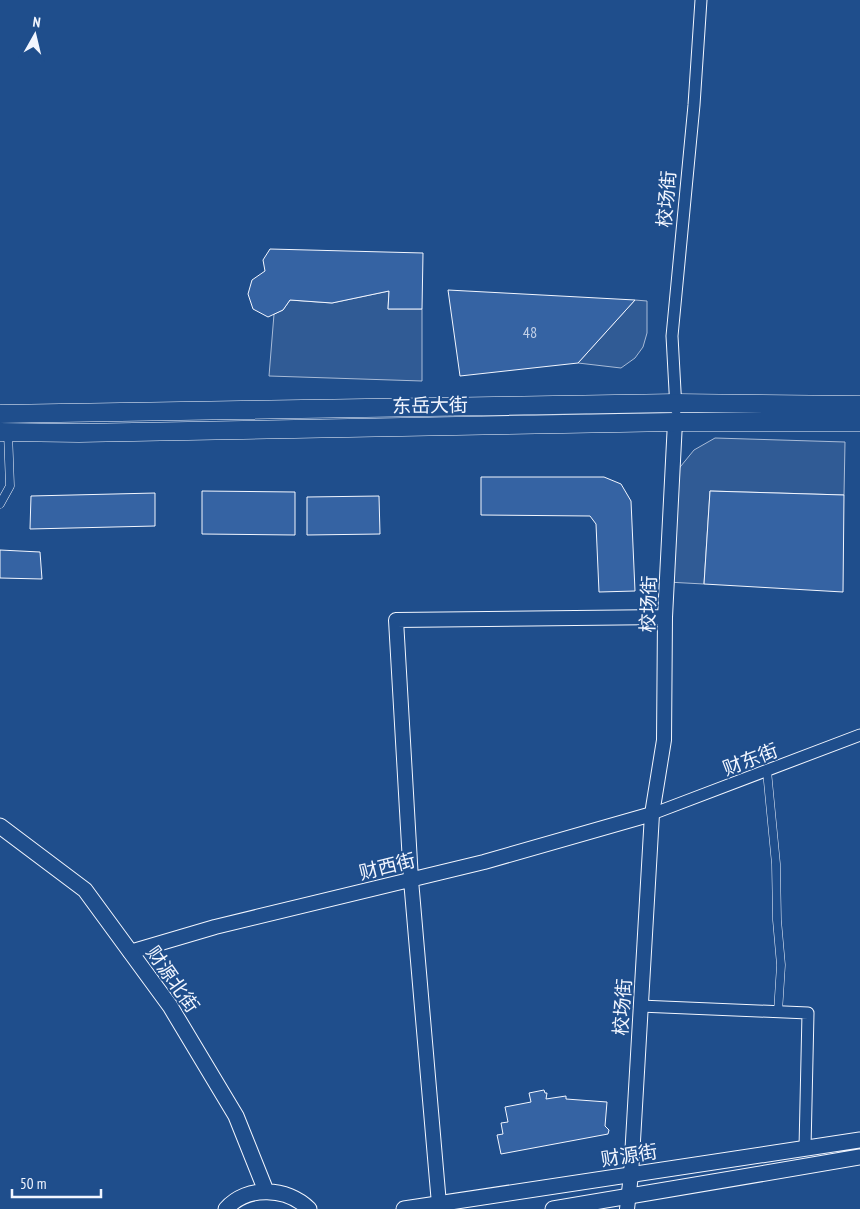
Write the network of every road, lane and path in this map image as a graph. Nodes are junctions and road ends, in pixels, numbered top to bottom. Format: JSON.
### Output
{"nodes":[{"id":1,"x":701,"y":0,"type":"edge"},
{"id":2,"x":676,"y":403,"type":"junction"},
{"id":3,"x":860,"y":405,"type":"edge"},
{"id":4,"x":0,"y":414,"type":"edge"},
{"id":5,"x":675,"y":422,"type":"junction"},
{"id":6,"x":860,"y":422,"type":"edge"},
{"id":7,"x":4,"y":432,"type":"edge"},
{"id":8,"x":0,"y":504,"type":"edge"},
{"id":9,"x":665,"y":617,"type":"junction"},
{"id":10,"x":860,"y":736,"type":"edge"},
{"id":11,"x":767,"y":771,"type":"junction"},
{"id":12,"x":652,"y":814,"type":"junction"},
{"id":13,"x":0,"y":826,"type":"edge"},
{"id":14,"x":411,"y":880,"type":"junction"},
{"id":15,"x":130,"y":952,"type":"junction"},
{"id":16,"x":640,"y":1006,"type":"junction"},
{"id":17,"x":778,"y":1012,"type":"junction"},
{"id":18,"x":860,"y":1140,"type":"edge"},
{"id":19,"x":805,"y":1148,"type":"junction"},
{"id":20,"x":860,"y":1157,"type":"edge"},
{"id":21,"x":631,"y":1176,"type":"junction"},
{"id":22,"x":266,"y":1191,"type":"junction"},
{"id":23,"x":628,"y":1203,"type":"edge"},
{"id":24,"x":439,"y":1204,"type":"junction"},
{"id":25,"x":226,"y":1209,"type":"edge"},
{"id":26,"x":309,"y":1209,"type":"edge"},
{"id":27,"x":404,"y":1209,"type":"edge"},
{"id":28,"x":553,"y":1209,"type":"edge"}],
"edges":[{"from":1,"to":2,"type":"street","name":"校场街"},
{"from":2,"to":3,"type":"highway","name":"东岳大街"},
{"from":2,"to":4,"type":"highway","name":"东岳大街"},
{"from":2,"to":5,"type":"street","name":"校场街"},
{"from":5,"to":6,"type":"highway","name":"东岳大街"},
{"from":5,"to":7,"type":"highway","name":"东岳大街"},
{"from":5,"to":9,"type":"street","name":"校场街"},
{"from":7,"to":8,"type":"street"},
{"from":9,"to":12,"type":"street","name":"校场街"},
{"from":9,"to":14,"type":"street"},
{"from":10,"to":11,"type":"street","name":"财东街"},
{"from":11,"to":12,"type":"street","name":"财东街"},
{"from":11,"to":17,"type":"street"},
{"from":12,"to":14,"type":"street","name":"财西街"},
{"from":12,"to":16,"type":"street","name":"校场街"},
{"from":13,"to":15,"type":"main road","name":"财源北街"},
{"from":14,"to":15,"type":"street","name":"财西街"},
{"from":14,"to":24,"type":"street"},
{"from":15,"to":22,"type":"main road","name":"财源北街"},
{"from":16,"to":17,"type":"street"},
{"from":16,"to":21,"type":"street","name":"校场街"},
{"from":17,"to":19,"type":"street"},
{"from":18,"to":19,"type":"main road","name":"财源街"},
{"from":19,"to":21,"type":"main road","name":"财源街"},
{"from":20,"to":23,"type":"main road"},
{"from":21,"to":23,"type":"street","name":"校场街"},
{"from":21,"to":24,"type":"main road","name":"财源街"},
{"from":22,"to":25,"type":"main road"},
{"from":22,"to":26,"type":"main road"},
{"from":23,"to":28,"type":"main road"},
{"from":24,"to":27,"type":"main road","name":"财源街"}]}
